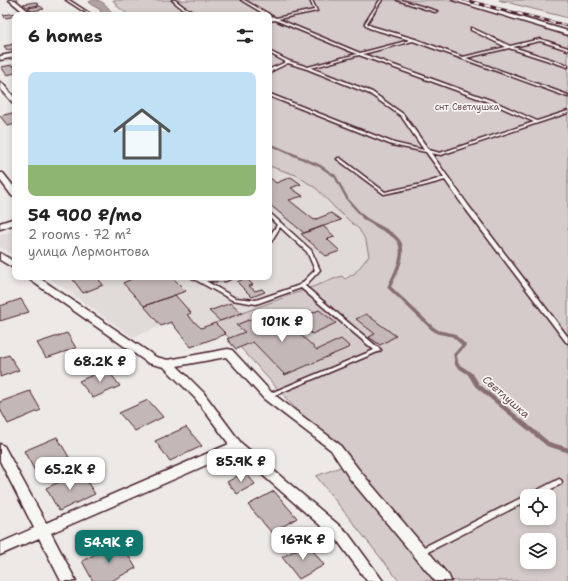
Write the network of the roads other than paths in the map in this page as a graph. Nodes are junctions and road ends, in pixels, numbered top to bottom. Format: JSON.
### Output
{"nodes":[{"id":1,"x":12,"y":0,"type":"edge"},
{"id":2,"x":67,"y":0,"type":"edge"},
{"id":3,"x":173,"y":0,"type":"edge"},
{"id":4,"x":242,"y":0,"type":"edge"},
{"id":5,"x":311,"y":0,"type":"edge"},
{"id":6,"x":381,"y":0,"type":"edge"},
{"id":7,"x":398,"y":0,"type":"edge"},
{"id":8,"x":455,"y":0,"type":"edge"},
{"id":9,"x":436,"y":11,"type":"dead end"},
{"id":10,"x":26,"y":12,"type":"edge"},
{"id":11,"x":86,"y":12,"type":"edge"},
{"id":12,"x":192,"y":12,"type":"edge"},
{"id":13,"x":263,"y":12,"type":"edge"},
{"id":14,"x":272,"y":17,"type":"edge"},
{"id":15,"x":275,"y":19,"type":"junction"},
{"id":16,"x":272,"y":20,"type":"edge"},
{"id":17,"x":472,"y":29,"type":"dead end"},
{"id":18,"x":568,"y":33,"type":"edge"},
{"id":19,"x":414,"y":40,"type":"junction"},
{"id":20,"x":509,"y":47,"type":"junction"},
{"id":21,"x":568,"y":49,"type":"edge"},
{"id":22,"x":272,"y":54,"type":"edge"},
{"id":23,"x":359,"y":54,"type":"junction"},
{"id":24,"x":12,"y":56,"type":"edge"},
{"id":25,"x":0,"y":58,"type":"edge"},
{"id":26,"x":461,"y":58,"type":"junction"},
{"id":27,"x":288,"y":62,"type":"junction"},
{"id":28,"x":568,"y":66,"type":"edge"},
{"id":29,"x":308,"y":68,"type":"junction"},
{"id":30,"x":272,"y":70,"type":"edge"},
{"id":31,"x":0,"y":84,"type":"edge"},
{"id":32,"x":272,"y":96,"type":"edge"},
{"id":33,"x":568,"y":96,"type":"edge"},
{"id":34,"x":12,"y":98,"type":"edge"},
{"id":35,"x":568,"y":112,"type":"edge"},
{"id":36,"x":537,"y":122,"type":"junction"},
{"id":37,"x":429,"y":152,"type":"junction"},
{"id":38,"x":339,"y":159,"type":"dead end"},
{"id":39,"x":0,"y":175,"type":"edge"},
{"id":40,"x":446,"y":178,"type":"junction"},
{"id":41,"x":12,"y":190,"type":"edge"},
{"id":42,"x":272,"y":218,"type":"edge"},
{"id":43,"x":12,"y":222,"type":"edge"},
{"id":44,"x":279,"y":225,"type":"junction"},
{"id":45,"x":0,"y":226,"type":"edge"},
{"id":46,"x":272,"y":236,"type":"edge"},
{"id":47,"x":0,"y":256,"type":"edge"},
{"id":48,"x":12,"y":264,"type":"edge"},
{"id":49,"x":35,"y":280,"type":"edge"},
{"id":50,"x":198,"y":280,"type":"edge"},
{"id":51,"x":302,"y":286,"type":"junction"},
{"id":52,"x":568,"y":341,"type":"edge"},
{"id":53,"x":168,"y":364,"type":"junction"},
{"id":54,"x":268,"y":396,"type":"junction"},
{"id":55,"x":237,"y":446,"type":"junction"},
{"id":56,"x":0,"y":449,"type":"edge"},
{"id":57,"x":559,"y":482,"type":"dead end"},
{"id":58,"x":546,"y":489,"type":"edge"},
{"id":59,"x":520,"y":502,"type":"edge"},
{"id":60,"x":43,"y":530,"type":"junction"},
{"id":61,"x":0,"y":549,"type":"edge"},
{"id":62,"x":420,"y":553,"type":"junction"},
{"id":63,"x":70,"y":581,"type":"edge"},
{"id":64,"x":376,"y":581,"type":"edge"},
{"id":65,"x":444,"y":581,"type":"edge"}],
"edges":[{"from":1,"to":10,"type":"street"},
{"from":2,"to":11,"type":"lane"},
{"from":3,"to":12,"type":"lane"},
{"from":4,"to":13,"type":"lane"},
{"from":5,"to":15,"type":"lane"},
{"from":6,"to":19,"type":"lane"},
{"from":7,"to":9,"type":"lane"},
{"from":8,"to":18,"type":"street"},
{"from":14,"to":15,"type":"lane"},
{"from":15,"to":16,"type":"lane"},
{"from":15,"to":23,"type":"lane"},
{"from":17,"to":20,"type":"lane"},
{"from":19,"to":23,"type":"lane"},
{"from":19,"to":26,"type":"lane"},
{"from":20,"to":21,"type":"lane"},
{"from":20,"to":26,"type":"lane"},
{"from":20,"to":28,"type":"lane"},
{"from":22,"to":27,"type":"lane"},
{"from":23,"to":29,"type":"lane"},
{"from":23,"to":36,"type":"lane"},
{"from":24,"to":25,"type":"street"},
{"from":26,"to":33,"type":"lane"},
{"from":27,"to":29,"type":"lane"},
{"from":27,"to":30,"type":"lane"},
{"from":29,"to":37,"type":"lane"},
{"from":31,"to":34,"type":"street"},
{"from":32,"to":37,"type":"lane"},
{"from":35,"to":36,"type":"lane"},
{"from":36,"to":37,"type":"lane"},
{"from":37,"to":40,"type":"lane"},
{"from":38,"to":40,"type":"lane"},
{"from":39,"to":41,"type":"street"},
{"from":40,"to":52,"type":"lane"},
{"from":42,"to":44,"type":"lane"},
{"from":43,"to":45,"type":"street"},
{"from":44,"to":46,"type":"lane"},
{"from":44,"to":51,"type":"lane"},
{"from":47,"to":48,"type":"street"},
{"from":49,"to":53,"type":"street"},
{"from":50,"to":51,"type":"lane"},
{"from":51,"to":54,"type":"lane"},
{"from":53,"to":54,"type":"street"},
{"from":53,"to":55,"type":"street"},
{"from":54,"to":62,"type":"street"},
{"from":55,"to":60,"type":"street"},
{"from":55,"to":64,"type":"street"},
{"from":56,"to":60,"type":"street"},
{"from":57,"to":58,"type":"lane"},
{"from":59,"to":62,"type":"lane"},
{"from":60,"to":61,"type":"street"},
{"from":60,"to":63,"type":"street"},
{"from":62,"to":65,"type":"street"}]}
